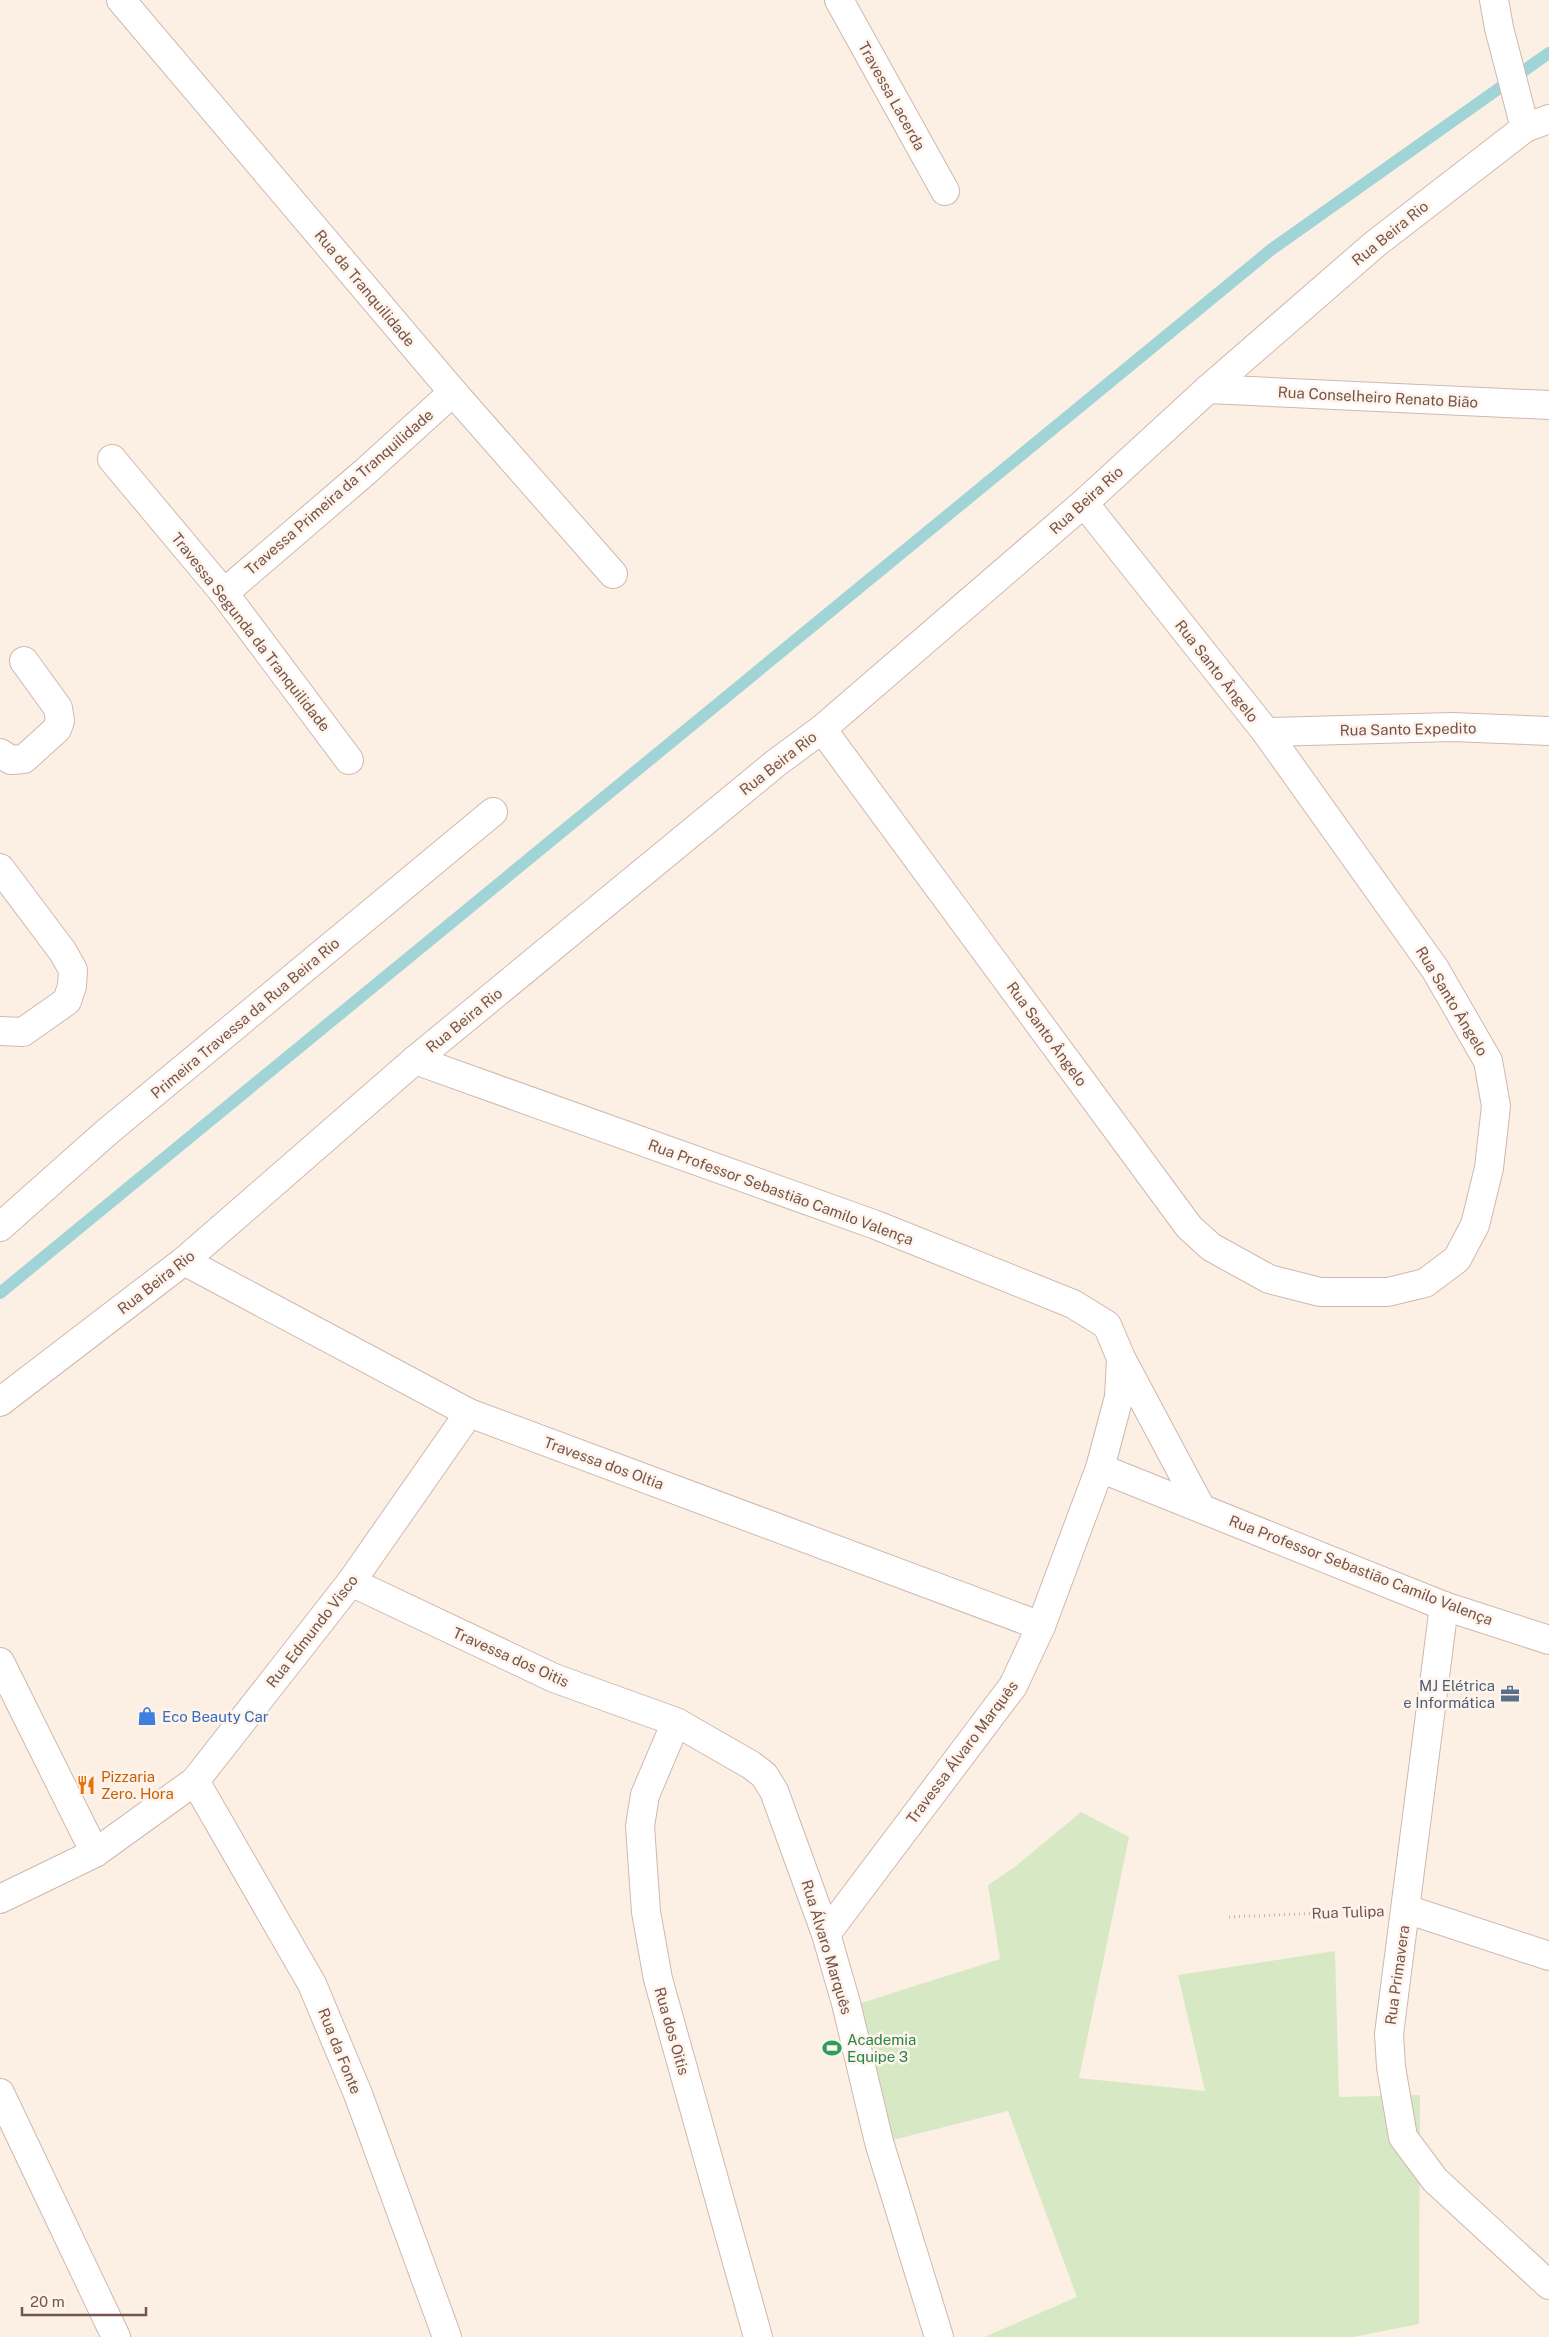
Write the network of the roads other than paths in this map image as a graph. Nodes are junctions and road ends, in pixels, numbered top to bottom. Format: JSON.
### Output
{"nodes":[{"id":1,"x":120,"y":0,"type":"edge"},
{"id":2,"x":839,"y":0,"type":"edge"},
{"id":3,"x":1494,"y":0,"type":"edge"},
{"id":4,"x":1537,"y":123,"type":"edge"},
{"id":5,"x":945,"y":191,"type":"dead end"},
{"id":6,"x":1208,"y":389,"type":"junction"},
{"id":7,"x":453,"y":392,"type":"junction"},
{"id":8,"x":1549,"y":405,"type":"edge"},
{"id":9,"x":112,"y":459,"type":"dead end"},
{"id":10,"x":1084,"y":503,"type":"junction"},
{"id":11,"x":613,"y":574,"type":"dead end"},
{"id":12,"x":224,"y":593,"type":"junction"},
{"id":13,"x":24,"y":661,"type":"dead end"},
{"id":14,"x":822,"y":729,"type":"junction"},
{"id":15,"x":1549,"y":731,"type":"edge"},
{"id":16,"x":1266,"y":732,"type":"junction"},
{"id":17,"x":0,"y":752,"type":"edge"},
{"id":18,"x":350,"y":760,"type":"dead end"},
{"id":19,"x":493,"y":812,"type":"dead end"},
{"id":20,"x":0,"y":868,"type":"edge"},
{"id":21,"x":0,"y":1031,"type":"edge"},
{"id":22,"x":415,"y":1060,"type":"junction"},
{"id":23,"x":0,"y":1227,"type":"edge"},
{"id":24,"x":184,"y":1261,"type":"junction"},
{"id":25,"x":1121,"y":1358,"type":"junction"},
{"id":26,"x":0,"y":1402,"type":"edge"},
{"id":27,"x":469,"y":1414,"type":"junction"},
{"id":28,"x":1100,"y":1468,"type":"junction"},
{"id":29,"x":1201,"y":1508,"type":"junction"},
{"id":30,"x":351,"y":1582,"type":"junction"},
{"id":31,"x":1444,"y":1606,"type":"junction"},
{"id":32,"x":1041,"y":1626,"type":"junction"},
{"id":33,"x":1549,"y":1640,"type":"edge"},
{"id":34,"x":0,"y":1662,"type":"edge"},
{"id":35,"x":676,"y":1722,"type":"junction"},
{"id":36,"x":196,"y":1781,"type":"junction"},
{"id":37,"x":95,"y":1852,"type":"junction"},
{"id":38,"x":0,"y":1899,"type":"edge"},
{"id":39,"x":1406,"y":1909,"type":"junction"},
{"id":40,"x":826,"y":1934,"type":"junction"},
{"id":41,"x":1549,"y":1956,"type":"edge"},
{"id":42,"x":0,"y":2093,"type":"edge"},
{"id":43,"x":1549,"y":2285,"type":"edge"},
{"id":44,"x":116,"y":2337,"type":"edge"},
{"id":45,"x":447,"y":2337,"type":"edge"},
{"id":46,"x":758,"y":2337,"type":"edge"},
{"id":47,"x":939,"y":2337,"type":"edge"}],
"edges":[{"from":1,"to":7,"type":"street","name":"Rua da Tranquilidade"},
{"from":2,"to":5,"type":"street","name":"Travessa Lacerda"},
{"from":3,"to":4,"type":"street"},
{"from":4,"to":6,"type":"street","name":"Rua Beira Rio"},
{"from":6,"to":8,"type":"street","name":"Rua Conselheiro Renato Bião"},
{"from":6,"to":10,"type":"street","name":"Rua Beira Rio"},
{"from":7,"to":11,"type":"street","name":"Rua da Tranquilidade"},
{"from":7,"to":12,"type":"street","name":"Travessa Primeira da Tranquilidade"},
{"from":9,"to":12,"type":"street","name":"Travessa Segunda da Tranquilidade"},
{"from":10,"to":14,"type":"street","name":"Rua Beira Rio"},
{"from":10,"to":16,"type":"street","name":"Rua Santo Ângelo"},
{"from":12,"to":18,"type":"street","name":"Travessa Segunda da Tranquilidade"},
{"from":13,"to":17,"type":"street"},
{"from":14,"to":16,"type":"street","name":"Rua Santo Ângelo"},
{"from":14,"to":22,"type":"street","name":"Rua Beira Rio"},
{"from":15,"to":16,"type":"street","name":"Rua Santo Expedito"},
{"from":19,"to":23,"type":"street","name":"Primeira Travessa da Rua Beira Rio"},
{"from":20,"to":21,"type":"street"},
{"from":22,"to":24,"type":"street","name":"Rua Beira Rio"},
{"from":22,"to":25,"type":"street","name":"Rua Professor Sebastião Camilo Valença"},
{"from":24,"to":26,"type":"street","name":"Rua Beira Rio"},
{"from":24,"to":27,"type":"street","name":"Travessa dos Oltia"},
{"from":25,"to":28,"type":"street","name":"Rua Professor Sebastião Camilo Valença"},
{"from":25,"to":29,"type":"street","name":"Rua Professor Sebastião Camilo Valença"},
{"from":27,"to":30,"type":"street","name":"Rua Edmundo Visco"},
{"from":27,"to":32,"type":"street","name":"Travessa dos Oltia"},
{"from":28,"to":29,"type":"street","name":"Rua Professor Sebastião Camilo Valença"},
{"from":28,"to":32,"type":"street","name":"Travessa Álvaro Marquês"},
{"from":29,"to":31,"type":"street","name":"Rua Professor Sebastião Camilo Valença"},
{"from":30,"to":35,"type":"street","name":"Travessa dos Oitis"},
{"from":30,"to":36,"type":"street","name":"Rua Edmundo Visco"},
{"from":31,"to":33,"type":"street","name":"Rua Professor Sebastião Camilo Valença"},
{"from":31,"to":39,"type":"street","name":"Rua Primavera"},
{"from":32,"to":40,"type":"street","name":"Travessa Álvaro Marquês"},
{"from":34,"to":37,"type":"street"},
{"from":35,"to":40,"type":"street","name":"Rua Álvaro Marquês"},
{"from":35,"to":46,"type":"street","name":"Rua dos Oitis"},
{"from":36,"to":37,"type":"street","name":"Rua Edmundo Visco"},
{"from":36,"to":45,"type":"street","name":"Rua da Fonte"},
{"from":37,"to":38,"type":"street","name":"Rua Edmundo Visco"},
{"from":39,"to":41,"type":"street","name":"Rua Tulipa"},
{"from":39,"to":43,"type":"street","name":"Rua Primavera"},
{"from":40,"to":47,"type":"street","name":"Rua Álvaro Marquês"},
{"from":42,"to":44,"type":"street"}]}
